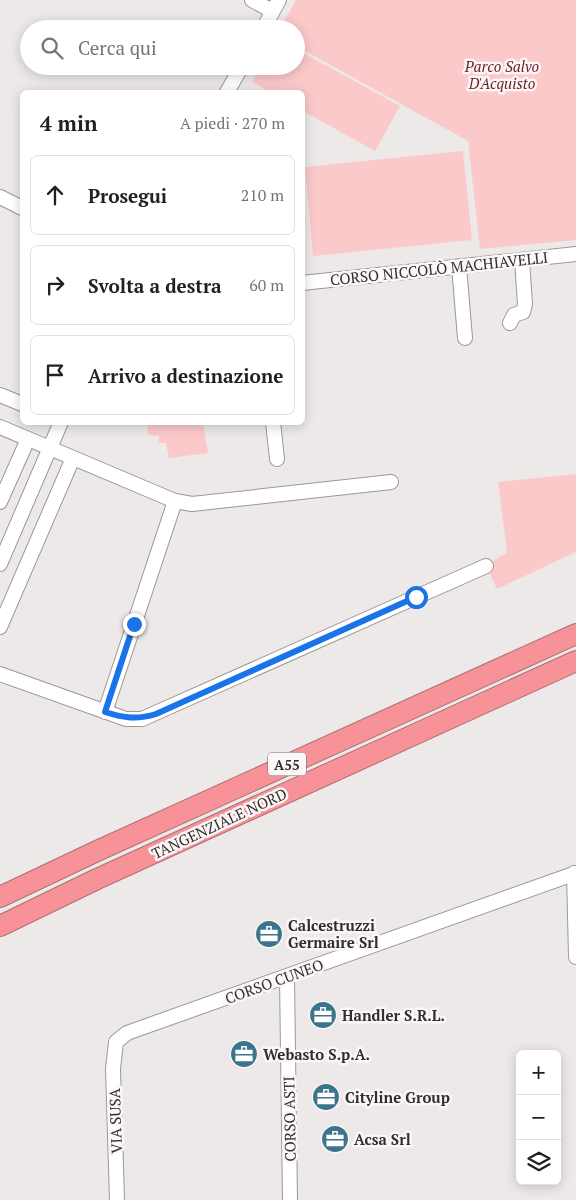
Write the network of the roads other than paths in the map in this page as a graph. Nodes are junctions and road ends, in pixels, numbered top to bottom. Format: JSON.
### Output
{"nodes":[{"id":1,"x":252,"y":0,"type":"edge"},
{"id":2,"x":275,"y":6,"type":"edge"},
{"id":3,"x":267,"y":20,"type":"edge"},
{"id":4,"x":237,"y":75,"type":"edge"},
{"id":5,"x":228,"y":90,"type":"edge"},
{"id":6,"x":0,"y":196,"type":"edge"},
{"id":7,"x":20,"y":205,"type":"edge"},
{"id":8,"x":576,"y":254,"type":"edge"},
{"id":9,"x":522,"y":260,"type":"junction"},
{"id":10,"x":459,"y":266,"type":"junction"},
{"id":11,"x":305,"y":283,"type":"edge"},
{"id":12,"x":510,"y":323,"type":"dead end"},
{"id":13,"x":465,"y":338,"type":"dead end"},
{"id":14,"x":0,"y":394,"type":"edge"},
{"id":15,"x":20,"y":403,"type":"edge"},
{"id":16,"x":60,"y":425,"type":"edge"},
{"id":17,"x":273,"y":425,"type":"edge"},
{"id":18,"x":0,"y":427,"type":"edge"},
{"id":19,"x":28,"y":439,"type":"junction"},
{"id":20,"x":50,"y":449,"type":"junction"},
{"id":21,"x":73,"y":458,"type":"junction"},
{"id":22,"x":277,"y":459,"type":"dead end"},
{"id":23,"x":391,"y":482,"type":"dead end"},
{"id":24,"x":174,"y":501,"type":"junction"},
{"id":25,"x":0,"y":502,"type":"edge"},
{"id":26,"x":0,"y":564,"type":"edge"},
{"id":27,"x":486,"y":566,"type":"dead end"},
{"id":28,"x":0,"y":627,"type":"edge"},
{"id":29,"x":576,"y":634,"type":"edge"},
{"id":30,"x":576,"y":662,"type":"edge"},
{"id":31,"x":0,"y":674,"type":"edge"},
{"id":32,"x":105,"y":712,"type":"junction"},
{"id":33,"x":575,"y":873,"type":"edge"},
{"id":34,"x":0,"y":897,"type":"edge"},
{"id":35,"x":0,"y":926,"type":"edge"},
{"id":36,"x":576,"y":957,"type":"edge"},
{"id":37,"x":287,"y":977,"type":"junction"},
{"id":38,"x":116,"y":1042,"type":"joint"},
{"id":39,"x":117,"y":1200,"type":"edge"},
{"id":40,"x":290,"y":1200,"type":"edge"}],
"edges":[{"from":1,"to":2,"type":"street"},
{"from":2,"to":3,"type":"street"},
{"from":4,"to":5,"type":"street"},
{"from":6,"to":7,"type":"street"},
{"from":8,"to":9,"type":"street","name":"CORSO NICCOLÒ MACHIAVELLI"},
{"from":9,"to":10,"type":"street","name":"CORSO NICCOLÒ MACHIAVELLI"},
{"from":9,"to":12,"type":"street"},
{"from":10,"to":11,"type":"street","name":"CORSO NICCOLÒ MACHIAVELLI"},
{"from":10,"to":13,"type":"street"},
{"from":14,"to":15,"type":"street"},
{"from":16,"to":20,"type":"street"},
{"from":17,"to":22,"type":"street"},
{"from":18,"to":19,"type":"street"},
{"from":19,"to":20,"type":"street"},
{"from":19,"to":25,"type":"street"},
{"from":20,"to":21,"type":"street"},
{"from":20,"to":26,"type":"street"},
{"from":21,"to":24,"type":"street"},
{"from":21,"to":28,"type":"street"},
{"from":23,"to":24,"type":"street"},
{"from":24,"to":32,"type":"street"},
{"from":27,"to":32,"type":"street"},
{"from":29,"to":34,"type":"highway","name":"TANGENZIALE NORD","number":"A55"},
{"from":30,"to":35,"type":"highway","name":"TANGENZIALE NORD","number":"A55"},
{"from":31,"to":32,"type":"street"},
{"from":33,"to":36,"type":"street"},
{"from":33,"to":37,"type":"street","name":"CORSO CUNEO"},
{"from":37,"to":38,"type":"street","name":"CORSO CUNEO"},
{"from":37,"to":40,"type":"street","name":"CORSO ASTI"},
{"from":38,"to":39,"type":"street","name":"VIA SUSA"}]}
